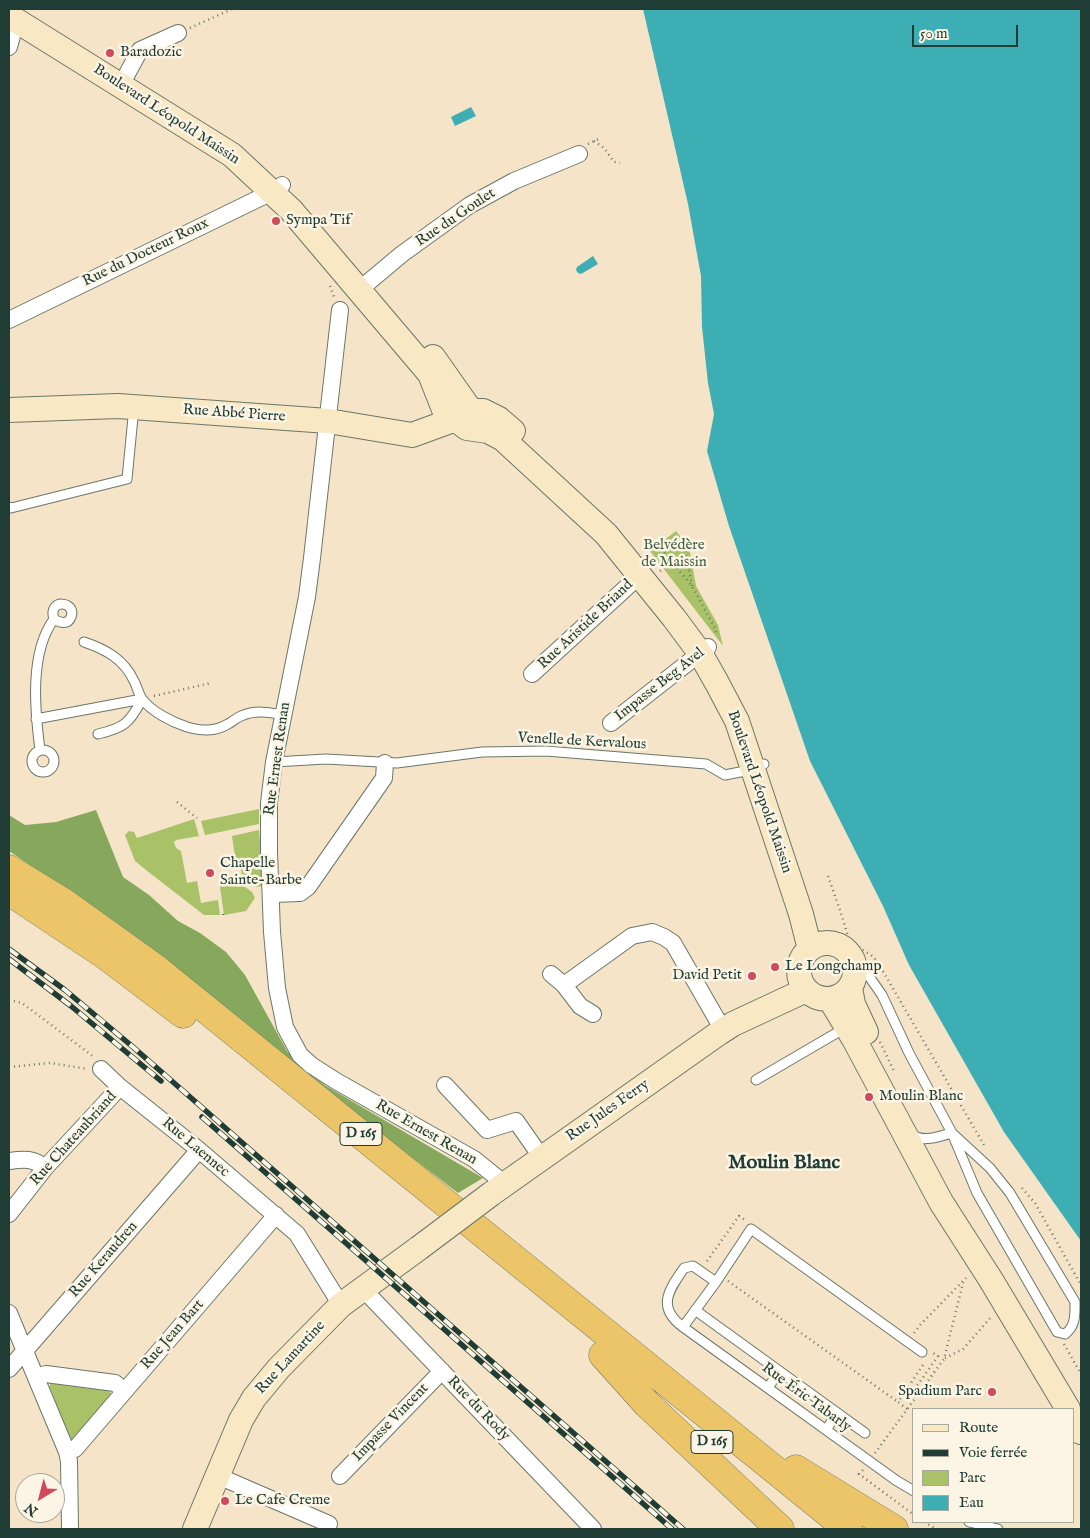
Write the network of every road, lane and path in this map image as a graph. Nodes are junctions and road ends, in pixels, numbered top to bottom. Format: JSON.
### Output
{"nodes":[{"id":1,"x":232,"y":9,"type":"edge"},
{"id":2,"x":14,"y":13,"type":"edge"},
{"id":3,"x":178,"y":33,"type":"joint"},
{"id":4,"x":9,"y":47,"type":"edge"},
{"id":5,"x":123,"y":80,"type":"junction"},
{"id":6,"x":601,"y":138,"type":"dead end"},
{"id":7,"x":579,"y":154,"type":"dead end"},
{"id":8,"x":620,"y":163,"type":"dead end"},
{"id":9,"x":277,"y":188,"type":"junction"},
{"id":10,"x":364,"y":286,"type":"junction"},
{"id":11,"x":340,"y":310,"type":"dead end"},
{"id":12,"x":9,"y":320,"type":"edge"},
{"id":13,"x":134,"y":407,"type":"junction"},
{"id":14,"x":9,"y":410,"type":"edge"},
{"id":15,"x":464,"y":415,"type":"junction"},
{"id":16,"x":328,"y":421,"type":"junction"},
{"id":17,"x":9,"y":507,"type":"edge"},
{"id":18,"x":671,"y":562,"type":"junction"},
{"id":19,"x":650,"y":573,"type":"junction"},
{"id":20,"x":692,"y":586,"type":"junction"},
{"id":21,"x":54,"y":620,"type":"dead end"},
{"id":22,"x":84,"y":642,"type":"dead end"},
{"id":23,"x":709,"y":646,"type":"junction"},
{"id":24,"x":532,"y":674,"type":"dead end"},
{"id":25,"x":211,"y":683,"type":"dead end"},
{"id":26,"x":142,"y":699,"type":"junction"},
{"id":27,"x":283,"y":715,"type":"junction"},
{"id":28,"x":36,"y":718,"type":"junction"},
{"id":29,"x":611,"y":723,"type":"dead end"},
{"id":30,"x":98,"y":734,"type":"dead end"},
{"id":31,"x":40,"y":750,"type":"dead end"},
{"id":32,"x":274,"y":762,"type":"junction"},
{"id":33,"x":384,"y":763,"type":"junction"},
{"id":34,"x":758,"y":766,"type":"junction"},
{"id":35,"x":176,"y":802,"type":"dead end"},
{"id":36,"x":197,"y":818,"type":"dead end"},
{"id":37,"x":9,"y":870,"type":"edge"},
{"id":38,"x":828,"y":876,"type":"dead end"},
{"id":39,"x":9,"y":891,"type":"edge"},
{"id":40,"x":271,"y":894,"type":"junction"},
{"id":41,"x":222,"y":914,"type":"dead end"},
{"id":42,"x":223,"y":919,"type":"dead end"},
{"id":43,"x":818,"y":946,"type":"junction"},
{"id":44,"x":551,"y":974,"type":"dead end"},
{"id":45,"x":564,"y":984,"type":"junction"},
{"id":46,"x":845,"y":985,"type":"junction"},
{"id":47,"x":806,"y":990,"type":"junction"},
{"id":48,"x":9,"y":1000,"type":"edge"},
{"id":49,"x":593,"y":1014,"type":"dead end"},
{"id":50,"x":847,"y":1026,"type":"junction"},
{"id":51,"x":723,"y":1030,"type":"junction"},
{"id":52,"x":9,"y":1067,"type":"edge"},
{"id":53,"x":102,"y":1069,"type":"junction"},
{"id":54,"x":756,"y":1080,"type":"dead end"},
{"id":55,"x":446,"y":1085,"type":"dead end"},
{"id":56,"x":120,"y":1087,"type":"junction"},
{"id":57,"x":884,"y":1096,"type":"junction"},
{"id":58,"x":952,"y":1133,"type":"junction"},
{"id":59,"x":920,"y":1139,"type":"junction"},
{"id":60,"x":199,"y":1150,"type":"junction"},
{"id":61,"x":986,"y":1150,"type":"dead end"},
{"id":62,"x":542,"y":1158,"type":"junction"},
{"id":63,"x":9,"y":1161,"type":"edge"},
{"id":64,"x":45,"y":1168,"type":"junction"},
{"id":65,"x":1017,"y":1184,"type":"dead end"},
{"id":66,"x":498,"y":1189,"type":"junction"},
{"id":67,"x":9,"y":1214,"type":"edge"},
{"id":68,"x":276,"y":1215,"type":"junction"},
{"id":69,"x":747,"y":1222,"type":"dead end"},
{"id":70,"x":419,"y":1248,"type":"joint"},
{"id":71,"x":984,"y":1268,"type":"junction"},
{"id":72,"x":718,"y":1279,"type":"junction"},
{"id":73,"x":1081,"y":1285,"type":"edge"},
{"id":74,"x":363,"y":1289,"type":"junction"},
{"id":75,"x":341,"y":1305,"type":"junction"},
{"id":76,"x":695,"y":1310,"type":"junction"},
{"id":77,"x":9,"y":1313,"type":"edge"},
{"id":78,"x":988,"y":1322,"type":"dead end"},
{"id":79,"x":683,"y":1327,"type":"junction"},
{"id":80,"x":915,"y":1330,"type":"dead end"},
{"id":81,"x":1057,"y":1332,"type":"junction"},
{"id":82,"x":25,"y":1351,"type":"junction"},
{"id":83,"x":932,"y":1352,"type":"dead end"},
{"id":84,"x":604,"y":1355,"type":"junction"},
{"id":85,"x":924,"y":1356,"type":"joint"},
{"id":86,"x":944,"y":1359,"type":"junction"},
{"id":87,"x":9,"y":1369,"type":"edge"},
{"id":88,"x":442,"y":1370,"type":"junction"},
{"id":89,"x":779,"y":1371,"type":"junction"},
{"id":90,"x":1081,"y":1374,"type":"edge"},
{"id":91,"x":36,"y":1378,"type":"junction"},
{"id":92,"x":768,"y":1388,"type":"junction"},
{"id":93,"x":125,"y":1391,"type":"junction"},
{"id":94,"x":916,"y":1397,"type":"junction"},
{"id":95,"x":898,"y":1402,"type":"junction"},
{"id":96,"x":1067,"y":1408,"type":"edge"},
{"id":97,"x":908,"y":1409,"type":"junction"},
{"id":98,"x":703,"y":1412,"type":"junction"},
{"id":99,"x":837,"y":1413,"type":"junction"},
{"id":100,"x":1075,"y":1421,"type":"edge"},
{"id":101,"x":826,"y":1430,"type":"junction"},
{"id":102,"x":1081,"y":1432,"type":"edge"},
{"id":103,"x":865,"y":1433,"type":"dead end"},
{"id":104,"x":67,"y":1452,"type":"junction"},
{"id":105,"x":869,"y":1460,"type":"junction"},
{"id":106,"x":859,"y":1474,"type":"dead end"},
{"id":107,"x":218,"y":1476,"type":"junction"},
{"id":108,"x":340,"y":1476,"type":"dead end"},
{"id":109,"x":912,"y":1490,"type":"edge"},
{"id":110,"x":912,"y":1514,"type":"edge"},
{"id":111,"x":973,"y":1523,"type":"edge"},
{"id":112,"x":329,"y":1524,"type":"dead end"},
{"id":113,"x":70,"y":1529,"type":"edge"},
{"id":114,"x":194,"y":1529,"type":"edge"},
{"id":115,"x":593,"y":1529,"type":"edge"},
{"id":116,"x":780,"y":1529,"type":"edge"},
{"id":117,"x":820,"y":1529,"type":"edge"},
{"id":118,"x":848,"y":1529,"type":"edge"},
{"id":119,"x":894,"y":1529,"type":"edge"},
{"id":120,"x":998,"y":1529,"type":"edge"}],
"edges":[{"from":1,"to":3,"type":"path"},
{"from":2,"to":4,"type":"street"},
{"from":2,"to":5,"type":"street","name":"Boulevard Léopold Maissin"},
{"from":3,"to":5,"type":"street"},
{"from":5,"to":9,"type":"street","name":"Boulevard Léopold Maissin"},
{"from":6,"to":8,"type":"path"},
{"from":7,"to":10,"type":"street","name":"Rue du Goulet"},
{"from":9,"to":10,"type":"street","name":"Boulevard Léopold Maissin"},
{"from":9,"to":12,"type":"street","name":"Rue du Docteur Roux"},
{"from":10,"to":15,"type":"street","name":"Boulevard Léopold Maissin"},
{"from":11,"to":16,"type":"street","name":"Rue Ernest Renan"},
{"from":13,"to":14,"type":"street","name":"Rue Abbé Pierre"},
{"from":13,"to":16,"type":"street","name":"Rue Abbé Pierre"},
{"from":13,"to":17,"type":"lane"},
{"from":15,"to":16,"type":"street","name":"Rue Abbé Pierre"},
{"from":15,"to":19,"type":"street","name":"Boulevard Léopold Maissin"},
{"from":15,"to":23,"type":"street","name":"Boulevard Léopold Maissin"},
{"from":16,"to":27,"type":"street","name":"Rue Ernest Renan"},
{"from":18,"to":19,"type":"path"},
{"from":18,"to":20,"type":"path"},
{"from":18,"to":20,"type":"path"},
{"from":19,"to":23,"type":"street","name":"Boulevard Léopold Maissin"},
{"from":19,"to":24,"type":"street","name":"Rue Aristide Briand"},
{"from":20,"to":23,"type":"path"},
{"from":21,"to":28,"type":"lane"},
{"from":22,"to":26,"type":"lane"},
{"from":23,"to":29,"type":"street","name":"Impasse Beg Avel"},
{"from":23,"to":34,"type":"street","name":"Boulevard Léopold Maissin"},
{"from":25,"to":26,"type":"path"},
{"from":26,"to":27,"type":"lane"},
{"from":26,"to":28,"type":"lane"},
{"from":26,"to":30,"type":"lane"},
{"from":27,"to":32,"type":"street","name":"Rue Ernest Renan"},
{"from":28,"to":31,"type":"lane"},
{"from":32,"to":33,"type":"lane","name":"Venelle de Kervalous"},
{"from":32,"to":40,"type":"street","name":"Rue Ernest Renan"},
{"from":33,"to":34,"type":"lane","name":"Venelle de Kervalous"},
{"from":33,"to":40,"type":"street"},
{"from":34,"to":43,"type":"street","name":"Boulevard Léopold Maissin"},
{"from":35,"to":36,"type":"path"},
{"from":37,"to":98,"type":"highway","number":"D 165"},
{"from":38,"to":61,"type":"path"},
{"from":39,"to":84,"type":"highway","number":"D 165"},
{"from":40,"to":66,"type":"street","name":"Rue Ernest Renan"},
{"from":41,"to":42,"type":"path"},
{"from":43,"to":46,"type":"street"},
{"from":43,"to":47,"type":"street"},
{"from":44,"to":45,"type":"street"},
{"from":45,"to":49,"type":"street"},
{"from":45,"to":51,"type":"street"},
{"from":46,"to":47,"type":"street"},
{"from":46,"to":50,"type":"street"},
{"from":46,"to":58,"type":"lane"},
{"from":46,"to":59,"type":"street"},
{"from":47,"to":51,"type":"street","name":"Rue Jules Ferry"},
{"from":48,"to":53,"type":"path"},
{"from":50,"to":54,"type":"lane"},
{"from":50,"to":57,"type":"street"},
{"from":51,"to":62,"type":"street","name":"Rue Jules Ferry"},
{"from":52,"to":53,"type":"path"},
{"from":53,"to":56,"type":"street","name":"Rue Laennec"},
{"from":55,"to":62,"type":"street"},
{"from":56,"to":60,"type":"street","name":"Rue Laennec"},
{"from":56,"to":64,"type":"street","name":"Rue Chateaubriand"},
{"from":57,"to":59,"type":"lane"},
{"from":57,"to":71,"type":"street"},
{"from":58,"to":59,"type":"lane"},
{"from":58,"to":81,"type":"lane"},
{"from":58,"to":81,"type":"lane"},
{"from":59,"to":71,"type":"street"},
{"from":60,"to":68,"type":"street","name":"Rue Laennec"},
{"from":60,"to":82,"type":"street","name":"Rue Keraudren"},
{"from":62,"to":66,"type":"street","name":"Rue Jules Ferry"},
{"from":63,"to":64,"type":"street"},
{"from":64,"to":67,"type":"street","name":"Rue Chateaubriand"},
{"from":65,"to":73,"type":"path"},
{"from":66,"to":70,"type":"street","name":"Rue Jules Ferry","bridge":true},
{"from":68,"to":75,"type":"street","name":"Rue Laennec"},
{"from":68,"to":93,"type":"street","name":"Rue Jean Bart"},
{"from":69,"to":72,"type":"path"},
{"from":70,"to":74,"type":"street","name":"Rue Lamartine"},
{"from":71,"to":96,"type":"street"},
{"from":72,"to":76,"type":"lane"},
{"from":72,"to":79,"type":"lane","name":"Rue Éric Tabarly"},
{"from":72,"to":85,"type":"lane"},
{"from":72,"to":95,"type":"path"},
{"from":74,"to":75,"type":"street","name":"Rue Lamartine"},
{"from":74,"to":88,"type":"street","name":"Rue du Rody"},
{"from":75,"to":107,"type":"street","name":"Rue Lamartine"},
{"from":76,"to":79,"type":"lane"},
{"from":76,"to":89,"type":"lane"},
{"from":77,"to":82,"type":"street"},
{"from":78,"to":86,"type":"path"},
{"from":79,"to":92,"type":"lane","name":"Rue Éric Tabarly"},
{"from":80,"to":86,"type":"path"},
{"from":81,"to":90,"type":"path"},
{"from":82,"to":87,"type":"street","name":"Rue Keraudren"},
{"from":82,"to":91,"type":"street"},
{"from":83,"to":94,"type":"path"},
{"from":84,"to":116,"type":"highway"},
{"from":84,"to":117,"type":"highway","number":"D 165"},
{"from":85,"to":95,"type":"path"},
{"from":86,"to":94,"type":"path"},
{"from":88,"to":108,"type":"street","name":"Impasse Vincent"},
{"from":88,"to":115,"type":"street","name":"Rue du Rody"},
{"from":89,"to":92,"type":"lane"},
{"from":89,"to":99,"type":"lane"},
{"from":91,"to":93,"type":"street"},
{"from":91,"to":104,"type":"street"},
{"from":92,"to":101,"type":"lane","name":"Rue Éric Tabarly"},
{"from":93,"to":104,"type":"street","name":"Rue Jean Bart"},
{"from":94,"to":97,"type":"path"},
{"from":95,"to":97,"type":"path"},
{"from":97,"to":105,"type":"path"},
{"from":98,"to":118,"type":"highway","number":"D 165"},
{"from":98,"to":119,"type":"highway"},
{"from":99,"to":101,"type":"lane"},
{"from":99,"to":103,"type":"lane"},
{"from":100,"to":102,"type":"street"},
{"from":101,"to":105,"type":"lane","name":"Rue Éric Tabarly"},
{"from":104,"to":113,"type":"street"},
{"from":105,"to":109,"type":"lane","name":"Rue Éric Tabarly"},
{"from":106,"to":110,"type":"path"},
{"from":107,"to":112,"type":"street"},
{"from":107,"to":114,"type":"street","name":"Rue Lamartine"},
{"from":111,"to":120,"type":"lane"}]}
